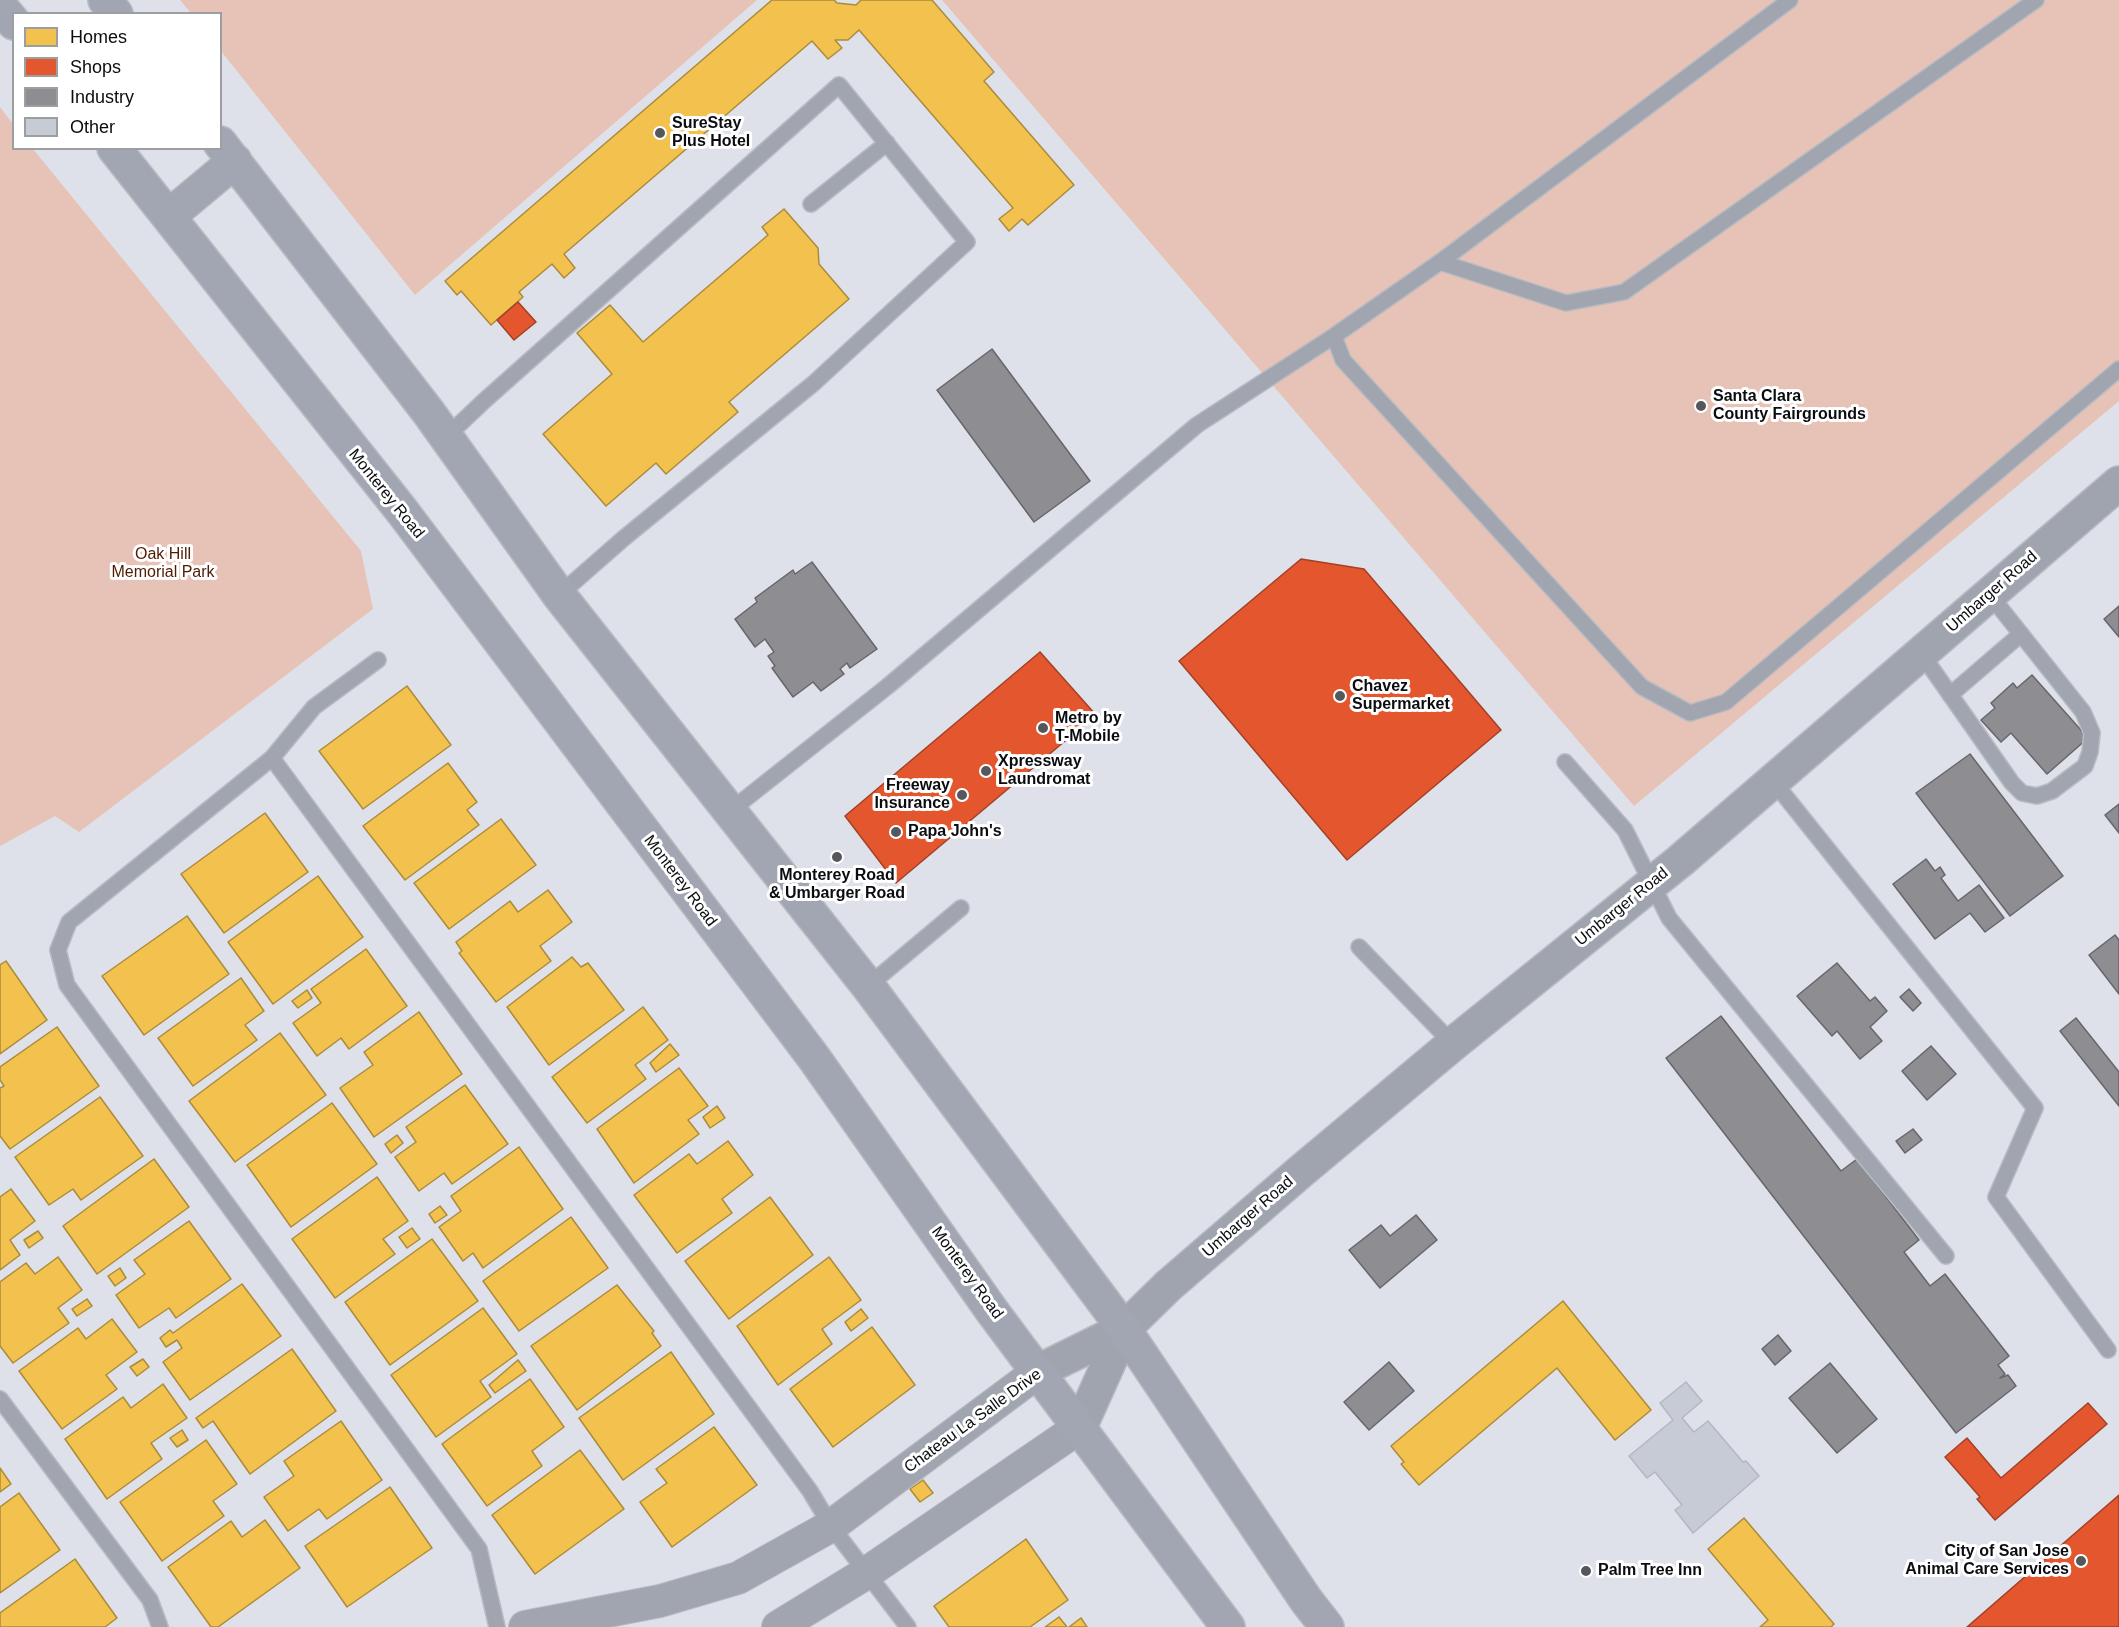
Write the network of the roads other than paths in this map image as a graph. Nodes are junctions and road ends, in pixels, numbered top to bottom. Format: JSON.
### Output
{"nodes":[{"id":1,"x":105,"y":0,"type":"edge"},
{"id":2,"x":1790,"y":0,"type":"edge"},
{"id":3,"x":2036,"y":0,"type":"edge"},
{"id":4,"x":0,"y":6,"type":"edge"},
{"id":5,"x":114,"y":12,"type":"edge"},
{"id":6,"x":12,"y":20,"type":"edge"},
{"id":7,"x":887,"y":143,"type":"junction"},
{"id":8,"x":116,"y":150,"type":"edge"},
{"id":9,"x":228,"y":152,"type":"edge"},
{"id":10,"x":811,"y":204,"type":"dead end"},
{"id":11,"x":169,"y":216,"type":"junction"},
{"id":12,"x":1440,"y":262,"type":"junction"},
{"id":13,"x":1334,"y":336,"type":"junction"},
{"id":14,"x":2119,"y":369,"type":"edge"},
{"id":15,"x":445,"y":438,"type":"junction"},
{"id":16,"x":2119,"y":483,"type":"edge"},
{"id":17,"x":559,"y":595,"type":"junction"},
{"id":18,"x":1990,"y":595,"type":"junction"},
{"id":19,"x":2021,"y":634,"type":"junction"},
{"id":20,"x":1921,"y":653,"type":"junction"},
{"id":21,"x":378,"y":660,"type":"dead end"},
{"id":22,"x":1950,"y":695,"type":"junction"},
{"id":23,"x":272,"y":758,"type":"junction"},
{"id":24,"x":1565,"y":762,"type":"dead end"},
{"id":25,"x":1773,"y":781,"type":"junction"},
{"id":26,"x":730,"y":811,"type":"junction"},
{"id":27,"x":1652,"y":883,"type":"junction"},
{"id":28,"x":961,"y":908,"type":"dead end"},
{"id":29,"x":1359,"y":947,"type":"dead end"},
{"id":30,"x":868,"y":986,"type":"junction"},
{"id":31,"x":1453,"y":1044,"type":"junction"},
{"id":32,"x":1946,"y":1257,"type":"dead end"},
{"id":33,"x":1124,"y":1329,"type":"junction"},
{"id":34,"x":2108,"y":1350,"type":"dead end"},
{"id":35,"x":1039,"y":1371,"type":"junction"},
{"id":36,"x":0,"y":1399,"type":"edge"},
{"id":37,"x":1080,"y":1427,"type":"junction"},
{"id":38,"x":831,"y":1526,"type":"junction"},
{"id":39,"x":868,"y":1572,"type":"junction"},
{"id":40,"x":597,"y":1620,"type":"edge"},
{"id":41,"x":160,"y":1627,"type":"edge"},
{"id":42,"x":497,"y":1627,"type":"edge"},
{"id":43,"x":525,"y":1627,"type":"edge"},
{"id":44,"x":778,"y":1627,"type":"edge"},
{"id":45,"x":908,"y":1627,"type":"edge"},
{"id":46,"x":1228,"y":1627,"type":"edge"},
{"id":47,"x":1327,"y":1627,"type":"edge"}],
"edges":[{"from":1,"to":5,"type":"main road"},
{"from":2,"to":12,"type":"lane"},
{"from":3,"to":12,"type":"lane"},
{"from":4,"to":6,"type":"main road"},
{"from":7,"to":10,"type":"lane"},
{"from":7,"to":15,"type":"lane"},
{"from":7,"to":17,"type":"lane"},
{"from":8,"to":11,"type":"main road","name":"Monterey Road"},
{"from":9,"to":11,"type":"main road"},
{"from":9,"to":15,"type":"main road"},
{"from":11,"to":35,"type":"main road","name":"Monterey Road"},
{"from":12,"to":13,"type":"lane"},
{"from":13,"to":14,"type":"lane"},
{"from":13,"to":26,"type":"lane"},
{"from":15,"to":17,"type":"main road"},
{"from":16,"to":18,"type":"street","name":"Umbarger Road"},
{"from":17,"to":26,"type":"main road"},
{"from":18,"to":19,"type":"lane"},
{"from":18,"to":20,"type":"street","name":"Umbarger Road"},
{"from":19,"to":22,"type":"lane"},
{"from":19,"to":22,"type":"lane"},
{"from":20,"to":22,"type":"lane"},
{"from":20,"to":25,"type":"street","name":"Umbarger Road"},
{"from":21,"to":23,"type":"lane"},
{"from":23,"to":38,"type":"lane"},
{"from":23,"to":42,"type":"lane"},
{"from":24,"to":27,"type":"lane"},
{"from":25,"to":27,"type":"street","name":"Umbarger Road"},
{"from":25,"to":34,"type":"lane"},
{"from":26,"to":30,"type":"main road"},
{"from":27,"to":31,"type":"street","name":"Umbarger Road"},
{"from":27,"to":32,"type":"lane"},
{"from":28,"to":30,"type":"lane"},
{"from":29,"to":31,"type":"lane"},
{"from":30,"to":33,"type":"main road"},
{"from":31,"to":33,"type":"street","name":"Umbarger Road"},
{"from":33,"to":35,"type":"street","name":"Chateau La Salle Drive"},
{"from":33,"to":37,"type":"street"},
{"from":33,"to":47,"type":"main road"},
{"from":35,"to":37,"type":"main road","name":"Monterey Road"},
{"from":35,"to":38,"type":"street","name":"Chateau La Salle Drive"},
{"from":36,"to":41,"type":"lane"},
{"from":37,"to":39,"type":"street"},
{"from":37,"to":46,"type":"main road","name":"Monterey Road"},
{"from":38,"to":39,"type":"lane"},
{"from":38,"to":40,"type":"street","name":"Chateau La Salle Drive"},
{"from":39,"to":44,"type":"street"},
{"from":39,"to":45,"type":"lane"},
{"from":40,"to":43,"type":"street","name":"Chateau La Salle Drive"}]}
